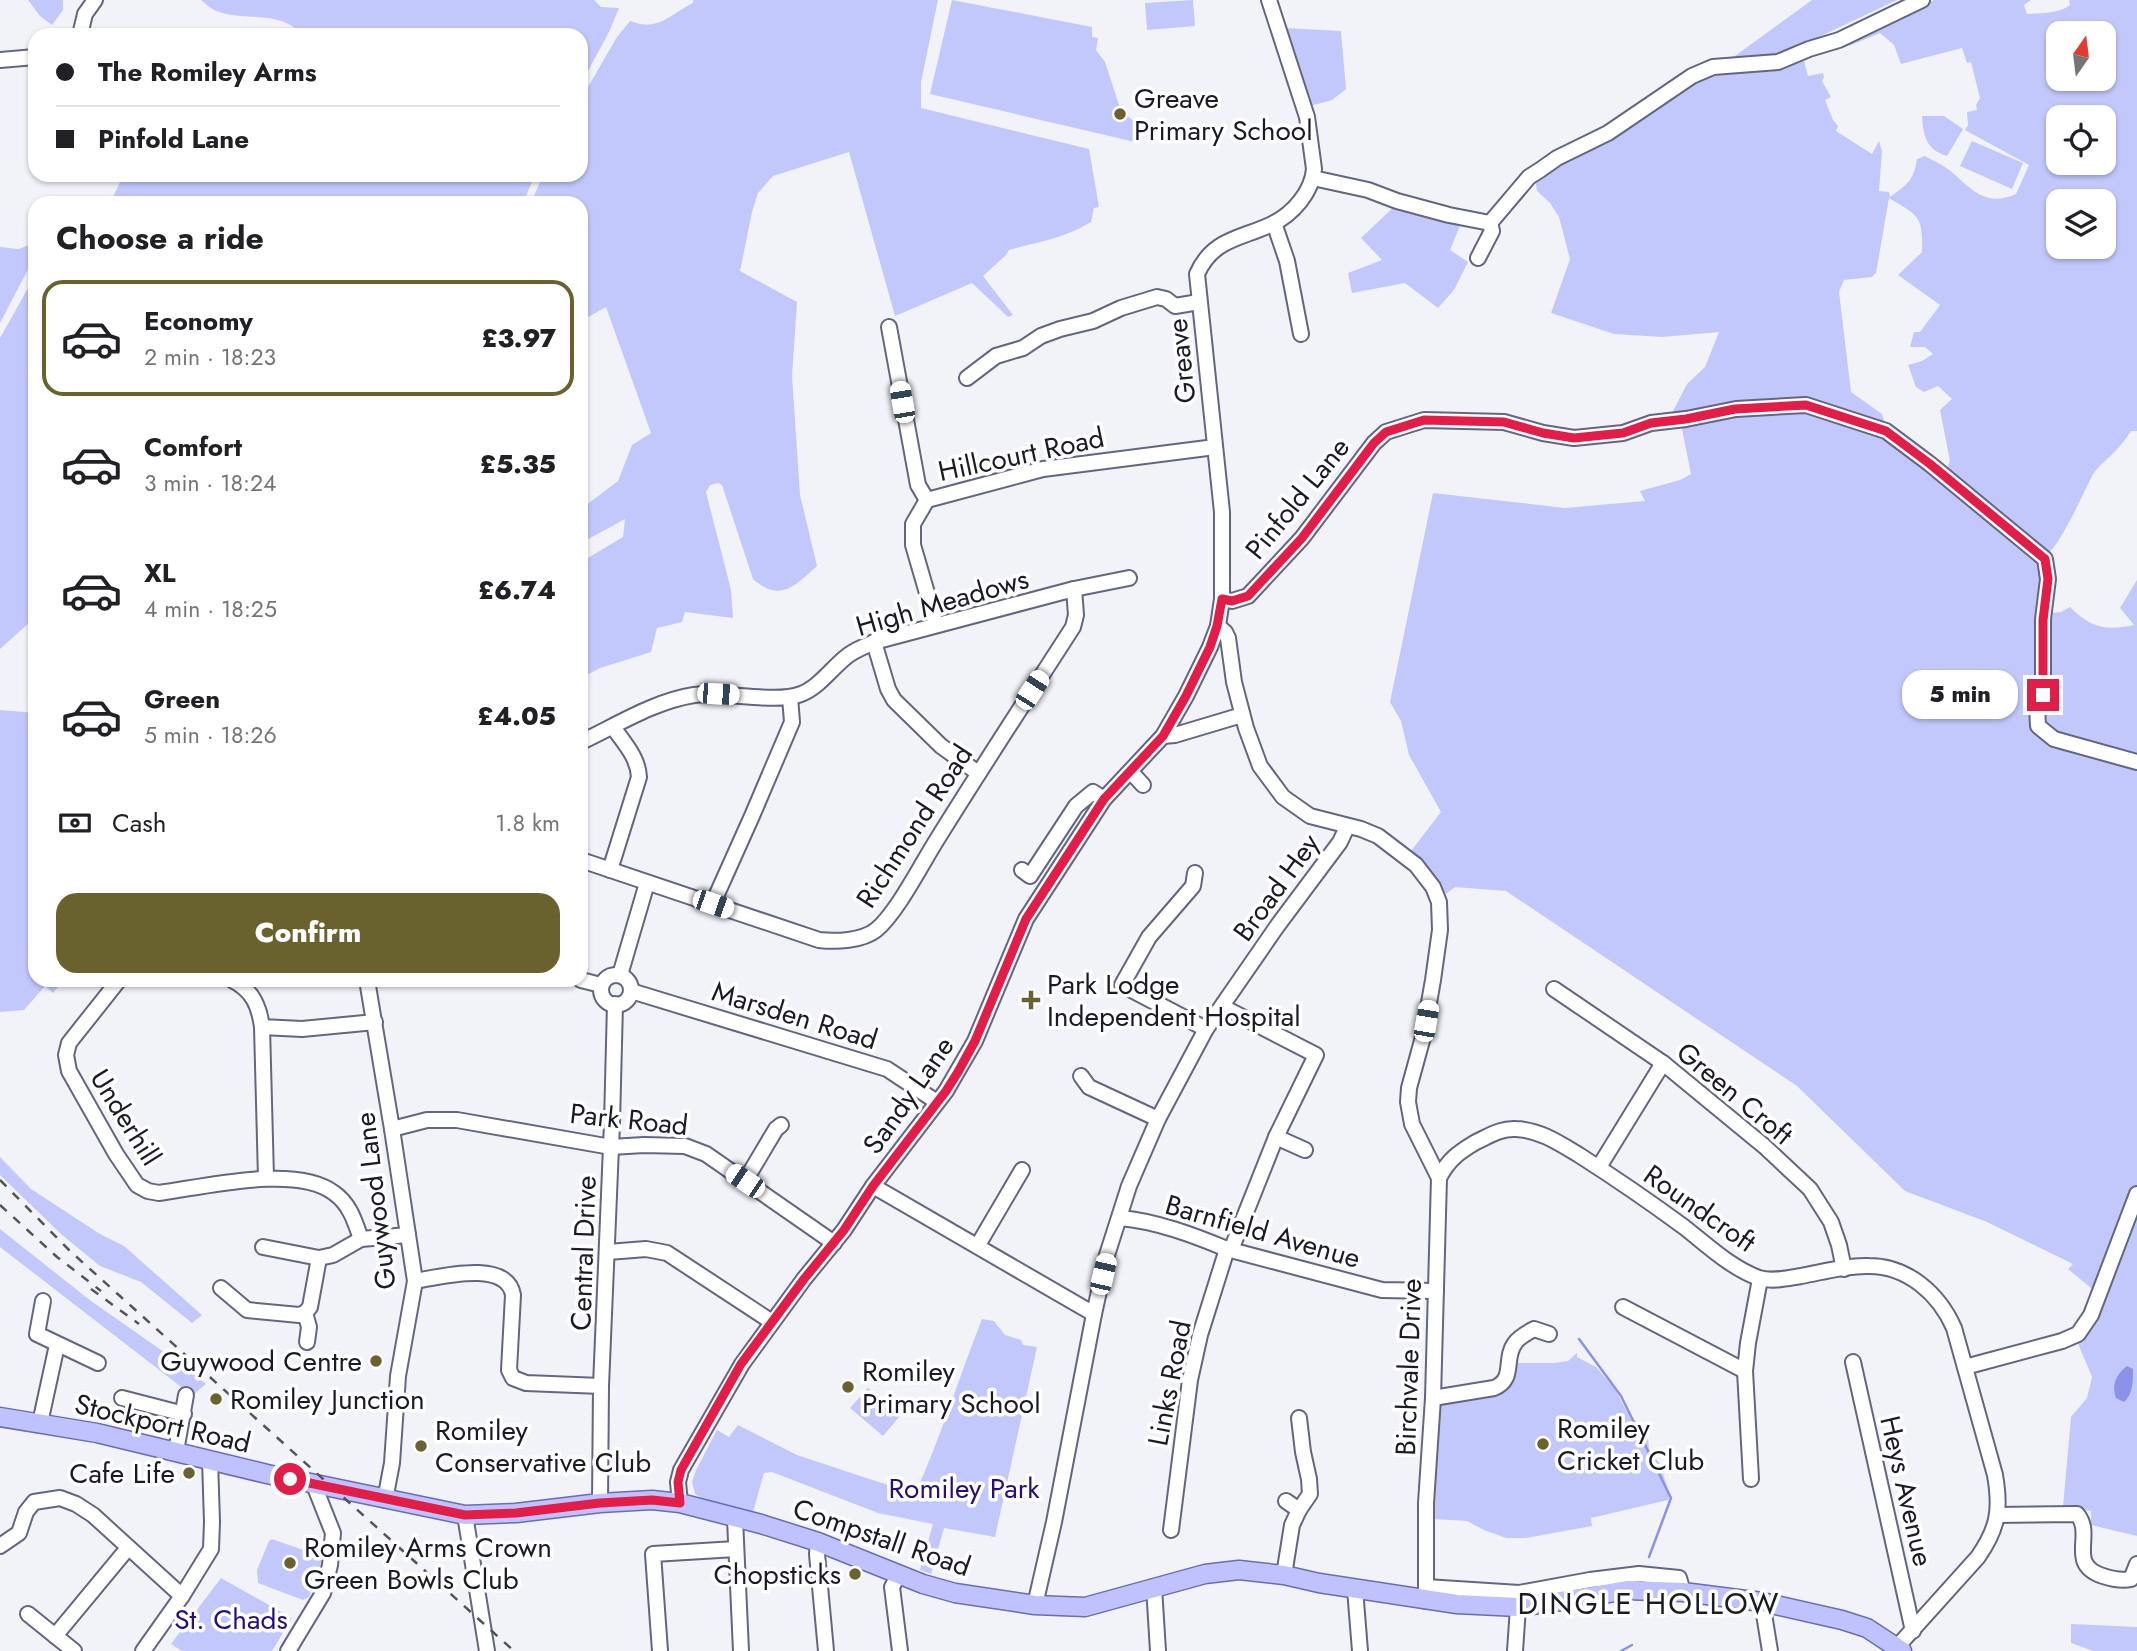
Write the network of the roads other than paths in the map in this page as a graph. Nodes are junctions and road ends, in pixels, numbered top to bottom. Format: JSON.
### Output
{"nodes":[{"id":1,"x":96,"y":0,"type":"edge"},
{"id":2,"x":1269,"y":0,"type":"edge"},
{"id":3,"x":1922,"y":0,"type":"edge"},
{"id":4,"x":82,"y":28,"type":"edge"},
{"id":5,"x":28,"y":58,"type":"edge"},
{"id":6,"x":0,"y":60,"type":"edge"},
{"id":7,"x":1313,"y":178,"type":"junction"},
{"id":8,"x":1274,"y":223,"type":"junction"},
{"id":9,"x":1490,"y":223,"type":"junction"},
{"id":10,"x":1478,"y":258,"type":"dead end"},
{"id":11,"x":1199,"y":302,"type":"junction"},
{"id":12,"x":889,"y":327,"type":"dead end"},
{"id":13,"x":1301,"y":334,"type":"dead end"},
{"id":14,"x":967,"y":378,"type":"dead end"},
{"id":15,"x":1215,"y":447,"type":"junction"},
{"id":16,"x":927,"y":500,"type":"junction"},
{"id":17,"x":1129,"y":578,"type":"dead end"},
{"id":18,"x":1074,"y":589,"type":"junction"},
{"id":19,"x":1222,"y":599,"type":"junction"},
{"id":20,"x":936,"y":624,"type":"junction"},
{"id":21,"x":1217,"y":626,"type":"junction"},
{"id":22,"x":874,"y":642,"type":"junction"},
{"id":23,"x":790,"y":697,"type":"junction"},
{"id":24,"x":1242,"y":715,"type":"junction"},
{"id":25,"x":613,"y":727,"type":"junction"},
{"id":26,"x":1169,"y":736,"type":"junction"},
{"id":27,"x":588,"y":739,"type":"edge"},
{"id":28,"x":2137,"y":762,"type":"edge"},
{"id":29,"x":1130,"y":772,"type":"junction"},
{"id":30,"x":978,"y":773,"type":"junction"},
{"id":31,"x":1143,"y":785,"type":"dead end"},
{"id":32,"x":1100,"y":804,"type":"junction"},
{"id":33,"x":1347,"y":827,"type":"junction"},
{"id":34,"x":588,"y":862,"type":"edge"},
{"id":35,"x":610,"y":870,"type":"junction"},
{"id":36,"x":1022,"y":870,"type":"dead end"},
{"id":37,"x":1195,"y":873,"type":"dead end"},
{"id":38,"x":647,"y":883,"type":"junction"},
{"id":39,"x":713,"y":904,"type":"junction"},
{"id":40,"x":620,"y":975,"type":"junction"},
{"id":41,"x":588,"y":981,"type":"edge"},
{"id":42,"x":601,"y":985,"type":"junction"},
{"id":43,"x":113,"y":987,"type":"edge"},
{"id":44,"x":244,"y":987,"type":"edge"},
{"id":45,"x":368,"y":987,"type":"edge"},
{"id":46,"x":1554,"y":989,"type":"dead end"},
{"id":47,"x":631,"y":991,"type":"junction"},
{"id":48,"x":615,"y":1004,"type":"junction"},
{"id":49,"x":1223,"y":1007,"type":"junction"},
{"id":50,"x":375,"y":1022,"type":"junction"},
{"id":51,"x":262,"y":1027,"type":"junction"},
{"id":52,"x":1206,"y":1029,"type":"junction"},
{"id":53,"x":1662,"y":1063,"type":"junction"},
{"id":54,"x":1081,"y":1076,"type":"dead end"},
{"id":55,"x":937,"y":1102,"type":"junction"},
{"id":56,"x":1158,"y":1119,"type":"junction"},
{"id":57,"x":781,"y":1125,"type":"dead end"},
{"id":58,"x":392,"y":1129,"type":"junction"},
{"id":59,"x":1276,"y":1137,"type":"junction"},
{"id":60,"x":611,"y":1147,"type":"junction"},
{"id":61,"x":1305,"y":1150,"type":"dead end"},
{"id":62,"x":1599,"y":1167,"type":"junction"},
{"id":63,"x":1021,"y":1170,"type":"dead end"},
{"id":64,"x":266,"y":1178,"type":"junction"},
{"id":65,"x":1438,"y":1178,"type":"junction"},
{"id":66,"x":745,"y":1181,"type":"junction"},
{"id":67,"x":873,"y":1186,"type":"junction"},
{"id":68,"x":2137,"y":1194,"type":"edge"},
{"id":69,"x":1120,"y":1218,"type":"junction"},
{"id":70,"x":408,"y":1235,"type":"junction"},
{"id":71,"x":361,"y":1239,"type":"junction"},
{"id":72,"x":834,"y":1244,"type":"junction"},
{"id":73,"x":978,"y":1245,"type":"junction"},
{"id":74,"x":263,"y":1247,"type":"dead end"},
{"id":75,"x":1229,"y":1249,"type":"junction"},
{"id":76,"x":608,"y":1252,"type":"junction"},
{"id":77,"x":319,"y":1258,"type":"junction"},
{"id":78,"x":1844,"y":1269,"type":"junction"},
{"id":79,"x":1760,"y":1279,"type":"junction"},
{"id":80,"x":415,"y":1281,"type":"junction"},
{"id":81,"x":221,"y":1288,"type":"dead end"},
{"id":82,"x":1436,"y":1291,"type":"junction"},
{"id":83,"x":43,"y":1301,"type":"dead end"},
{"id":84,"x":1623,"y":1307,"type":"dead end"},
{"id":85,"x":305,"y":1313,"type":"junction"},
{"id":86,"x":1094,"y":1314,"type":"junction"},
{"id":87,"x":772,"y":1322,"type":"junction"},
{"id":88,"x":1549,"y":1334,"type":"dead end"},
{"id":89,"x":307,"y":1342,"type":"dead end"},
{"id":90,"x":57,"y":1345,"type":"junction"},
{"id":91,"x":1853,"y":1362,"type":"dead end"},
{"id":92,"x":97,"y":1363,"type":"dead end"},
{"id":93,"x":1965,"y":1367,"type":"junction"},
{"id":94,"x":1745,"y":1371,"type":"junction"},
{"id":95,"x":601,"y":1386,"type":"junction"},
{"id":96,"x":186,"y":1395,"type":"dead end"},
{"id":97,"x":122,"y":1398,"type":"dead end"},
{"id":98,"x":1433,"y":1398,"type":"junction"},
{"id":99,"x":184,"y":1414,"type":"junction"},
{"id":100,"x":0,"y":1417,"type":"edge"},
{"id":101,"x":1298,"y":1418,"type":"dead end"},
{"id":102,"x":40,"y":1423,"type":"junction"},
{"id":103,"x":176,"y":1451,"type":"junction"},
{"id":104,"x":210,"y":1460,"type":"junction"},
{"id":105,"x":1751,"y":1479,"type":"dead end"},
{"id":106,"x":314,"y":1485,"type":"junction"},
{"id":107,"x":385,"y":1500,"type":"junction"},
{"id":108,"x":1286,"y":1502,"type":"dead end"},
{"id":109,"x":600,"y":1503,"type":"junction"},
{"id":110,"x":680,"y":1503,"type":"junction"},
{"id":111,"x":1300,"y":1510,"type":"junction"},
{"id":112,"x":465,"y":1515,"type":"junction"},
{"id":113,"x":1997,"y":1515,"type":"junction"},
{"id":114,"x":735,"y":1519,"type":"junction"},
{"id":115,"x":1171,"y":1530,"type":"dead end"},
{"id":116,"x":818,"y":1542,"type":"junction"},
{"id":117,"x":0,"y":1546,"type":"edge"},
{"id":118,"x":128,"y":1548,"type":"junction"},
{"id":119,"x":736,"y":1549,"type":"junction"},
{"id":120,"x":2137,"y":1564,"type":"edge"},
{"id":121,"x":1284,"y":1575,"type":"junction"},
{"id":122,"x":898,"y":1576,"type":"junction"},
{"id":123,"x":1154,"y":1587,"type":"junction"},
{"id":124,"x":1355,"y":1589,"type":"junction"},
{"id":125,"x":1683,"y":1592,"type":"junction"},
{"id":126,"x":1426,"y":1594,"type":"junction"},
{"id":127,"x":182,"y":1596,"type":"junction"},
{"id":128,"x":1762,"y":1602,"type":"junction"},
{"id":129,"x":1035,"y":1605,"type":"junction"},
{"id":130,"x":1518,"y":1607,"type":"junction"},
{"id":131,"x":28,"y":1614,"type":"dead end"},
{"id":132,"x":1913,"y":1631,"type":"junction"},
{"id":133,"x":55,"y":1636,"type":"junction"},
{"id":134,"x":1900,"y":1649,"type":"edge"},
{"id":135,"x":74,"y":1651,"type":"edge"},
{"id":136,"x":143,"y":1651,"type":"edge"},
{"id":137,"x":288,"y":1651,"type":"edge"},
{"id":138,"x":487,"y":1651,"type":"edge"},
{"id":139,"x":660,"y":1651,"type":"edge"},
{"id":140,"x":741,"y":1651,"type":"edge"},
{"id":141,"x":826,"y":1651,"type":"edge"},
{"id":142,"x":900,"y":1651,"type":"edge"},
{"id":143,"x":1158,"y":1651,"type":"edge"},
{"id":144,"x":1360,"y":1651,"type":"edge"},
{"id":145,"x":1515,"y":1651,"type":"edge"},
{"id":146,"x":1770,"y":1651,"type":"edge"}],
"edges":[{"from":1,"to":4,"type":"street"},
{"from":2,"to":7,"type":"street"},
{"from":3,"to":9,"type":"street"},
{"from":5,"to":6,"type":"street"},
{"from":7,"to":8,"type":"street","name":"Greave"},
{"from":7,"to":9,"type":"street"},
{"from":8,"to":11,"type":"street","name":"Greave"},
{"from":8,"to":13,"type":"street"},
{"from":9,"to":10,"type":"street"},
{"from":11,"to":14,"type":"street"},
{"from":11,"to":15,"type":"street","name":"Greave"},
{"from":12,"to":16,"type":"street"},
{"from":15,"to":16,"type":"street","name":"Hillcourt Road"},
{"from":15,"to":19,"type":"street","name":"Greave"},
{"from":16,"to":20,"type":"street","name":"Hillcourt Road"},
{"from":17,"to":18,"type":"street","name":"High Meadows"},
{"from":18,"to":20,"type":"street","name":"High Meadows"},
{"from":18,"to":30,"type":"street","name":"Richmond Road"},
{"from":19,"to":21,"type":"street","name":"Sandy Lane"},
{"from":19,"to":28,"type":"street","name":"Pinfold Lane"},
{"from":20,"to":22,"type":"street","name":"High Meadows"},
{"from":21,"to":24,"type":"street"},
{"from":21,"to":26,"type":"street","name":"Sandy Lane"},
{"from":22,"to":23,"type":"street","name":"High Meadows"},
{"from":22,"to":30,"type":"street"},
{"from":23,"to":25,"type":"street"},
{"from":23,"to":39,"type":"street"},
{"from":24,"to":26,"type":"street"},
{"from":24,"to":33,"type":"street"},
{"from":25,"to":27,"type":"street"},
{"from":25,"to":35,"type":"street"},
{"from":26,"to":29,"type":"street","name":"Sandy Lane"},
{"from":29,"to":31,"type":"street"},
{"from":29,"to":32,"type":"street","name":"Sandy Lane"},
{"from":30,"to":39,"type":"street","name":"Richmond Road"},
{"from":32,"to":36,"type":"street"},
{"from":32,"to":55,"type":"street","name":"Sandy Lane"},
{"from":33,"to":49,"type":"street","name":"Broad Hey"},
{"from":33,"to":65,"type":"street","name":"Birchvale Drive"},
{"from":34,"to":35,"type":"street","name":"Richmond Road"},
{"from":35,"to":38,"type":"street","name":"Richmond Road"},
{"from":37,"to":52,"type":"street"},
{"from":38,"to":39,"type":"street","name":"Richmond Road"},
{"from":38,"to":40,"type":"street"},
{"from":40,"to":42,"type":"street"},
{"from":40,"to":47,"type":"street"},
{"from":41,"to":42,"type":"street"},
{"from":42,"to":48,"type":"street"},
{"from":43,"to":64,"type":"street","name":"Underhill"},
{"from":44,"to":51,"type":"street"},
{"from":45,"to":50,"type":"street","name":"Guywood Lane"},
{"from":46,"to":53,"type":"street","name":"Green Croft"},
{"from":47,"to":48,"type":"street"},
{"from":47,"to":55,"type":"street","name":"Marsden Road"},
{"from":48,"to":60,"type":"street","name":"Central Drive"},
{"from":49,"to":52,"type":"street","name":"Broad Hey"},
{"from":49,"to":59,"type":"street","name":"Links Road"},
{"from":50,"to":51,"type":"street"},
{"from":50,"to":58,"type":"street","name":"Guywood Lane"},
{"from":51,"to":64,"type":"street"},
{"from":52,"to":56,"type":"street","name":"Broad Hey"},
{"from":53,"to":62,"type":"street"},
{"from":53,"to":78,"type":"street","name":"Green Croft"},
{"from":54,"to":56,"type":"street"},
{"from":55,"to":67,"type":"street","name":"Sandy Lane"},
{"from":56,"to":69,"type":"street","name":"Broad Hey"},
{"from":57,"to":66,"type":"street"},
{"from":58,"to":60,"type":"street","name":"Park Road"},
{"from":58,"to":70,"type":"street","name":"Guywood Lane"},
{"from":59,"to":61,"type":"street"},
{"from":59,"to":75,"type":"street","name":"Links Road"},
{"from":60,"to":66,"type":"street","name":"Park Road"},
{"from":60,"to":76,"type":"street","name":"Central Drive"},
{"from":62,"to":65,"type":"street","name":"Roundcroft"},
{"from":62,"to":79,"type":"street","name":"Roundcroft"},
{"from":63,"to":73,"type":"street"},
{"from":64,"to":71,"type":"street","name":"Underhill"},
{"from":65,"to":82,"type":"street","name":"Birchvale Drive"},
{"from":66,"to":72,"type":"street","name":"Park Road"},
{"from":67,"to":72,"type":"street","name":"Sandy Lane"},
{"from":67,"to":73,"type":"street"},
{"from":68,"to":93,"type":"street"},
{"from":69,"to":75,"type":"street","name":"Barnfield Avenue"},
{"from":69,"to":86,"type":"street","name":"Broad Hey"},
{"from":70,"to":71,"type":"street"},
{"from":70,"to":80,"type":"street","name":"Guywood Lane"},
{"from":71,"to":77,"type":"street"},
{"from":72,"to":87,"type":"street","name":"Sandy Lane"},
{"from":73,"to":86,"type":"street"},
{"from":74,"to":77,"type":"street"},
{"from":75,"to":82,"type":"street","name":"Barnfield Avenue"},
{"from":75,"to":115,"type":"street","name":"Links Road"},
{"from":76,"to":87,"type":"street"},
{"from":76,"to":95,"type":"street","name":"Central Drive"},
{"from":77,"to":85,"type":"street"},
{"from":78,"to":79,"type":"street","name":"Roundcroft"},
{"from":78,"to":93,"type":"street","name":"Roundcroft"},
{"from":79,"to":94,"type":"street"},
{"from":80,"to":95,"type":"street"},
{"from":80,"to":107,"type":"street","name":"Guywood Lane"},
{"from":81,"to":85,"type":"street"},
{"from":82,"to":98,"type":"street","name":"Birchvale Drive"},
{"from":83,"to":90,"type":"street"},
{"from":84,"to":94,"type":"street"},
{"from":85,"to":89,"type":"street"},
{"from":86,"to":129,"type":"street","name":"Broad Hey"},
{"from":87,"to":110,"type":"street","name":"Sandy Lane"},
{"from":88,"to":98,"type":"street"},
{"from":90,"to":92,"type":"street"},
{"from":90,"to":102,"type":"street"},
{"from":91,"to":132,"type":"street","name":"Heys Avenue"},
{"from":93,"to":113,"type":"street","name":"Roundcroft"},
{"from":94,"to":105,"type":"street"},
{"from":95,"to":109,"type":"street","name":"Central Drive"},
{"from":96,"to":99,"type":"street"},
{"from":97,"to":99,"type":"street"},
{"from":98,"to":126,"type":"street","name":"Birchvale Drive"},
{"from":99,"to":103,"type":"street"},
{"from":100,"to":102,"type":"main road","name":"Stockport Road"},
{"from":101,"to":111,"type":"street"},
{"from":102,"to":103,"type":"main road","name":"Stockport Road"},
{"from":103,"to":104,"type":"main road","name":"Stockport Road"},
{"from":104,"to":106,"type":"main road","name":"Stockport Road"},
{"from":104,"to":127,"type":"street"},
{"from":106,"to":107,"type":"main road","name":"Compstall Road"},
{"from":106,"to":137,"type":"street"},
{"from":107,"to":112,"type":"main road","name":"Compstall Road"},
{"from":108,"to":111,"type":"street"},
{"from":109,"to":110,"type":"main road","name":"Compstall Road"},
{"from":109,"to":112,"type":"main road","name":"Compstall Road"},
{"from":110,"to":114,"type":"main road","name":"Compstall Road"},
{"from":111,"to":121,"type":"street"},
{"from":112,"to":138,"type":"street"},
{"from":113,"to":120,"type":"street"},
{"from":113,"to":132,"type":"street","name":"Roundcroft"},
{"from":114,"to":116,"type":"main road","name":"Compstall Road"},
{"from":114,"to":119,"type":"street"},
{"from":116,"to":122,"type":"main road","name":"Compstall Road"},
{"from":116,"to":141,"type":"street"},
{"from":117,"to":118,"type":"street"},
{"from":118,"to":127,"type":"street"},
{"from":118,"to":133,"type":"street"},
{"from":119,"to":139,"type":"street"},
{"from":119,"to":140,"type":"street"},
{"from":121,"to":123,"type":"main road","name":"Compstall Road"},
{"from":121,"to":124,"type":"main road","name":"Compstall Road"},
{"from":122,"to":129,"type":"main road","name":"Compstall Road"},
{"from":122,"to":142,"type":"street"},
{"from":123,"to":129,"type":"main road","name":"Compstall Road"},
{"from":123,"to":143,"type":"street"},
{"from":124,"to":126,"type":"main road","name":"Compstall Road"},
{"from":124,"to":144,"type":"street"},
{"from":125,"to":126,"type":"street","name":"Compstall Road"},
{"from":125,"to":128,"type":"main road","name":"Compstall Road"},
{"from":125,"to":130,"type":"main road","name":"Compstall Road"},
{"from":126,"to":130,"type":"main road","name":"Compstall Road"},
{"from":127,"to":136,"type":"street"},
{"from":128,"to":134,"type":"main road","name":"Compstall Road"},
{"from":128,"to":146,"type":"street"},
{"from":130,"to":145,"type":"street"},
{"from":131,"to":133,"type":"street"},
{"from":132,"to":134,"type":"street","name":"Roundcroft"},
{"from":133,"to":135,"type":"street"}]}
